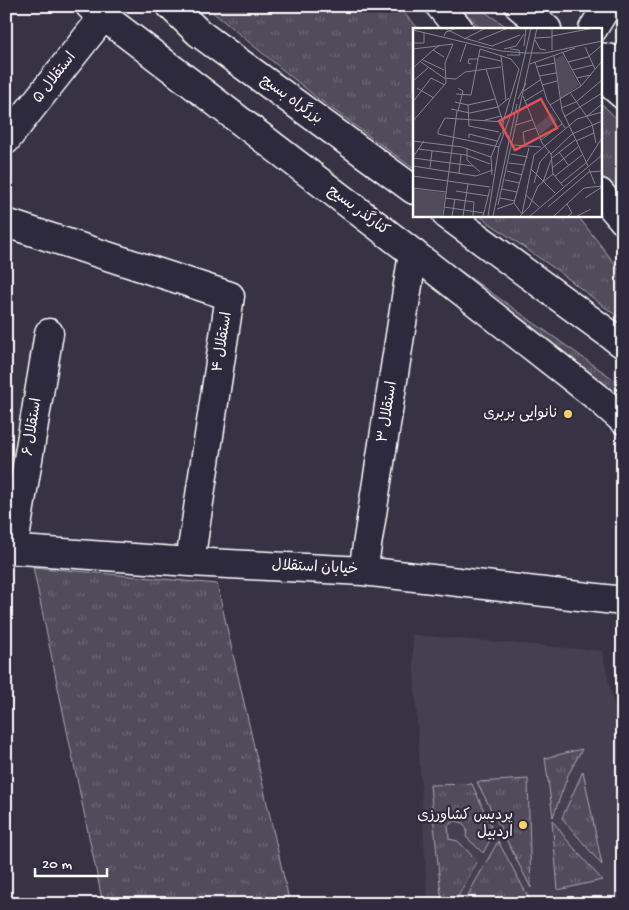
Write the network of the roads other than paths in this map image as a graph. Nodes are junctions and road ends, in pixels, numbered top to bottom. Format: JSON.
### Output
{"nodes":[{"id":1,"x":171,"y":6,"type":"edge"},
{"id":2,"x":440,"y":6,"type":"edge"},
{"id":3,"x":519,"y":6,"type":"edge"},
{"id":4,"x":607,"y":6,"type":"edge"},
{"id":5,"x":96,"y":12,"type":"edge"},
{"id":6,"x":458,"y":28,"type":"edge"},
{"id":7,"x":546,"y":28,"type":"edge"},
{"id":8,"x":594,"y":28,"type":"edge"},
{"id":9,"x":602,"y":57,"type":"edge"},
{"id":10,"x":623,"y":61,"type":"edge"},
{"id":11,"x":602,"y":77,"type":"edge"},
{"id":12,"x":623,"y":95,"type":"edge"},
{"id":13,"x":6,"y":140,"type":"edge"},
{"id":14,"x":413,"y":189,"type":"edge"},
{"id":15,"x":602,"y":195,"type":"edge"},
{"id":16,"x":448,"y":216,"type":"edge"},
{"id":17,"x":623,"y":220,"type":"edge"},
{"id":18,"x":6,"y":223,"type":"edge"},
{"id":19,"x":413,"y":253,"type":"junction"},
{"id":20,"x":49,"y":333,"type":"dead end"},
{"id":21,"x":623,"y":344,"type":"edge"},
{"id":22,"x":623,"y":420,"type":"edge"},
{"id":23,"x":10,"y":550,"type":"edge"},
{"id":24,"x":190,"y":562,"type":"junction"},
{"id":25,"x":363,"y":571,"type":"junction"},
{"id":26,"x":623,"y":601,"type":"edge"}],
"edges":[{"from":1,"to":14,"type":"main road","name":"بزرگراه بسیج"},
{"from":2,"to":6,"type":"main road"},
{"from":3,"to":7,"type":"main road"},
{"from":4,"to":8,"type":"main road"},
{"from":5,"to":13,"type":"main road","name":"استقلال ۵"},
{"from":5,"to":19,"type":"main road","name":"کنارگذر بسیج"},
{"from":9,"to":10,"type":"main road"},
{"from":11,"to":12,"type":"main road"},
{"from":15,"to":17,"type":"main road"},
{"from":16,"to":21,"type":"main road"},
{"from":18,"to":24,"type":"main road","name":"استقلال ۴"},
{"from":19,"to":22,"type":"main road","name":"کنارگذر بسیج"},
{"from":19,"to":25,"type":"main road","name":"استقلال ۳"},
{"from":20,"to":23,"type":"main road","name":"استقلال ۶"},
{"from":23,"to":24,"type":"main road","name":"خیابان استقلال"},
{"from":24,"to":25,"type":"main road","name":"خیابان استقلال"},
{"from":25,"to":26,"type":"main road","name":"خیابان استقلال"}]}
